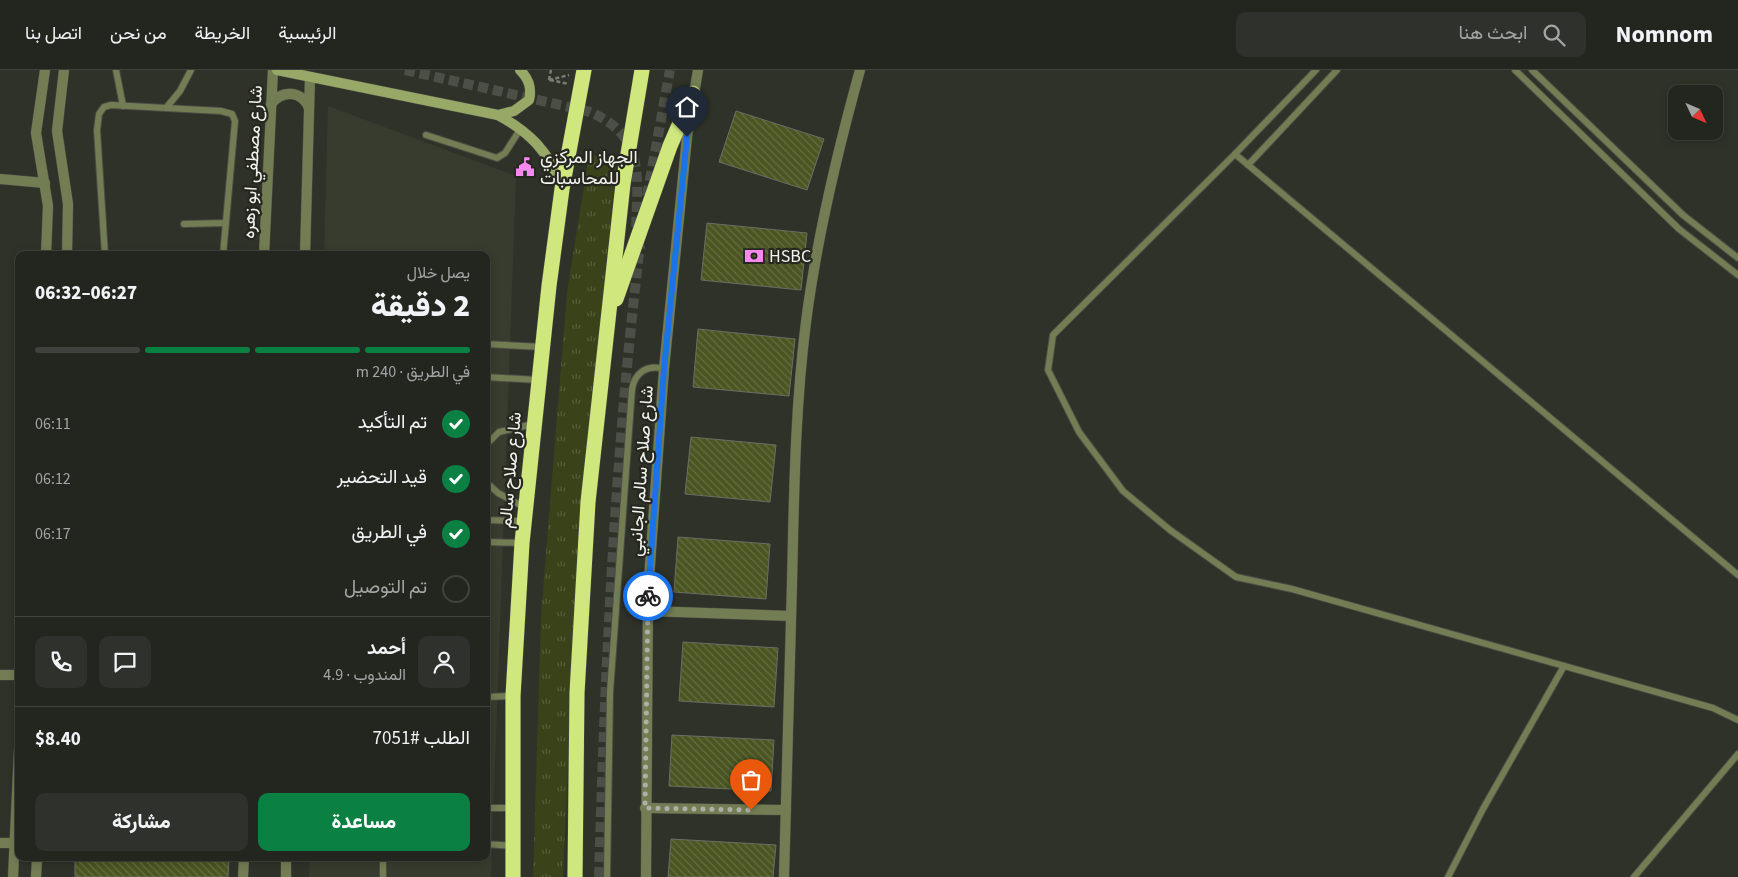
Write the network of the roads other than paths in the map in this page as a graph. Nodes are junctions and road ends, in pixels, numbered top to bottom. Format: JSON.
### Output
{"nodes":[{"id":1,"x":45,"y":70,"type":"edge"},
{"id":2,"x":64,"y":70,"type":"edge"},
{"id":3,"x":116,"y":70,"type":"edge"},
{"id":4,"x":191,"y":70,"type":"edge"},
{"id":5,"x":275,"y":70,"type":"edge"},
{"id":6,"x":520,"y":70,"type":"edge"},
{"id":7,"x":642,"y":70,"type":"edge"},
{"id":8,"x":860,"y":70,"type":"edge"},
{"id":9,"x":1316,"y":70,"type":"edge"},
{"id":10,"x":1337,"y":70,"type":"edge"},
{"id":11,"x":1515,"y":70,"type":"edge"},
{"id":12,"x":1532,"y":70,"type":"edge"},
{"id":13,"x":583,"y":71,"type":"edge"},
{"id":14,"x":700,"y":72,"type":"edge"},
{"id":15,"x":310,"y":77,"type":"junction"},
{"id":16,"x":694,"y":93,"type":"junction"},
{"id":17,"x":272,"y":104,"type":"junction"},
{"id":18,"x":123,"y":106,"type":"junction"},
{"id":19,"x":166,"y":108,"type":"junction"},
{"id":20,"x":309,"y":109,"type":"junction"},
{"id":21,"x":498,"y":115,"type":"junction"},
{"id":22,"x":521,"y":128,"type":"junction"},
{"id":23,"x":426,"y":135,"type":"dead end"},
{"id":24,"x":1235,"y":154,"type":"junction"},
{"id":25,"x":1248,"y":165,"type":"junction"},
{"id":26,"x":0,"y":179,"type":"edge"},
{"id":27,"x":45,"y":183,"type":"junction"},
{"id":28,"x":562,"y":189,"type":"junction"},
{"id":29,"x":226,"y":223,"type":"junction"},
{"id":30,"x":184,"y":224,"type":"dead end"},
{"id":31,"x":46,"y":251,"type":"edge"},
{"id":32,"x":67,"y":251,"type":"edge"},
{"id":33,"x":105,"y":251,"type":"edge"},
{"id":34,"x":223,"y":251,"type":"edge"},
{"id":35,"x":264,"y":251,"type":"edge"},
{"id":36,"x":305,"y":251,"type":"edge"},
{"id":37,"x":1738,"y":258,"type":"edge"},
{"id":38,"x":1738,"y":275,"type":"edge"},
{"id":39,"x":607,"y":326,"type":"junction"},
{"id":40,"x":490,"y":344,"type":"edge"},
{"id":41,"x":542,"y":347,"type":"junction"},
{"id":42,"x":664,"y":369,"type":"junction"},
{"id":43,"x":490,"y":377,"type":"edge"},
{"id":44,"x":538,"y":380,"type":"junction"},
{"id":45,"x":533,"y":424,"type":"junction"},
{"id":46,"x":490,"y":441,"type":"edge"},
{"id":47,"x":490,"y":486,"type":"edge"},
{"id":48,"x":524,"y":514,"type":"junction"},
{"id":49,"x":490,"y":519,"type":"edge"},
{"id":50,"x":490,"y":542,"type":"edge"},
{"id":51,"x":522,"y":543,"type":"junction"},
{"id":52,"x":1738,"y":575,"type":"edge"},
{"id":53,"x":648,"y":611,"type":"junction"},
{"id":54,"x":791,"y":616,"type":"junction"},
{"id":55,"x":1564,"y":666,"type":"junction"},
{"id":56,"x":0,"y":674,"type":"edge"},
{"id":57,"x":15,"y":675,"type":"edge"},
{"id":58,"x":513,"y":696,"type":"junction"},
{"id":59,"x":490,"y":697,"type":"edge"},
{"id":60,"x":1738,"y":720,"type":"edge"},
{"id":61,"x":1738,"y":754,"type":"edge"},
{"id":62,"x":490,"y":808,"type":"edge"},
{"id":63,"x":512,"y":808,"type":"junction"},
{"id":64,"x":645,"y":808,"type":"junction"},
{"id":65,"x":786,"y":810,"type":"junction"},
{"id":66,"x":15,"y":824,"type":"edge"},
{"id":67,"x":0,"y":843,"type":"edge"},
{"id":68,"x":14,"y":843,"type":"junction"},
{"id":69,"x":490,"y":844,"type":"edge"},
{"id":70,"x":513,"y":846,"type":"junction"},
{"id":71,"x":575,"y":856,"type":"junction"},
{"id":72,"x":37,"y":861,"type":"edge"},
{"id":73,"x":244,"y":861,"type":"edge"},
{"id":74,"x":286,"y":861,"type":"edge"},
{"id":75,"x":383,"y":861,"type":"edge"},
{"id":76,"x":12,"y":877,"type":"edge"},
{"id":77,"x":36,"y":877,"type":"edge"},
{"id":78,"x":244,"y":877,"type":"edge"},
{"id":79,"x":286,"y":877,"type":"edge"},
{"id":80,"x":383,"y":877,"type":"edge"},
{"id":81,"x":513,"y":877,"type":"edge"},
{"id":82,"x":575,"y":877,"type":"edge"},
{"id":83,"x":580,"y":877,"type":"edge"},
{"id":84,"x":608,"y":877,"type":"edge"},
{"id":85,"x":646,"y":877,"type":"edge"},
{"id":86,"x":784,"y":877,"type":"edge"},
{"id":87,"x":1448,"y":877,"type":"edge"},
{"id":88,"x":1634,"y":877,"type":"edge"}],
"edges":[{"from":1,"to":27,"type":"street"},
{"from":2,"to":32,"type":"street"},
{"from":3,"to":18,"type":"lane"},
{"from":4,"to":19,"type":"lane"},
{"from":5,"to":15,"type":"main road"},
{"from":5,"to":17,"type":"street","name":"شارع مصطفي ابو زهره"},
{"from":6,"to":21,"type":"main road"},
{"from":7,"to":39,"type":"highway"},
{"from":8,"to":54,"type":"street"},
{"from":9,"to":24,"type":"lane"},
{"from":10,"to":25,"type":"lane"},
{"from":11,"to":38,"type":"lane"},
{"from":12,"to":37,"type":"lane"},
{"from":13,"to":28,"type":"highway","name":"شارع صلاح سالم"},
{"from":14,"to":16,"type":"street","name":"شارع صلاح سالم الجانبي"},
{"from":15,"to":20,"type":"street"},
{"from":15,"to":21,"type":"main road"},
{"from":16,"to":39,"type":"highway"},
{"from":16,"to":42,"type":"street","name":"شارع صلاح سالم الجانبي"},
{"from":17,"to":20,"type":"street"},
{"from":17,"to":35,"type":"street","name":"شارع مصطفي ابو زهره"},
{"from":18,"to":19,"type":"lane"},
{"from":18,"to":33,"type":"lane"},
{"from":19,"to":29,"type":"lane"},
{"from":20,"to":36,"type":"street"},
{"from":21,"to":22,"type":"main road"},
{"from":22,"to":23,"type":"lane"},
{"from":22,"to":28,"type":"main road"},
{"from":24,"to":25,"type":"lane"},
{"from":24,"to":55,"type":"lane"},
{"from":25,"to":52,"type":"lane"},
{"from":26,"to":27,"type":"street"},
{"from":27,"to":31,"type":"street"},
{"from":28,"to":41,"type":"highway","name":"شارع صلاح سالم"},
{"from":29,"to":30,"type":"lane"},
{"from":29,"to":34,"type":"lane"},
{"from":39,"to":71,"type":"highway"},
{"from":40,"to":41,"type":"lane"},
{"from":41,"to":44,"type":"highway","name":"شارع صلاح سالم"},
{"from":42,"to":53,"type":"street","name":"شارع صلاح سالم الجانبي"},
{"from":42,"to":84,"type":"lane"},
{"from":43,"to":44,"type":"lane"},
{"from":44,"to":45,"type":"highway","name":"شارع صلاح سالم"},
{"from":45,"to":46,"type":"lane"},
{"from":45,"to":48,"type":"highway","name":"شارع صلاح سالم"},
{"from":47,"to":48,"type":"lane"},
{"from":48,"to":49,"type":"lane"},
{"from":48,"to":51,"type":"highway","name":"شارع صلاح سالم"},
{"from":50,"to":51,"type":"lane"},
{"from":51,"to":58,"type":"highway","name":"شارع صلاح سالم"},
{"from":53,"to":54,"type":"street"},
{"from":53,"to":64,"type":"street","name":"شارع صلاح سالم الجانبي"},
{"from":54,"to":65,"type":"street"},
{"from":55,"to":60,"type":"lane"},
{"from":55,"to":87,"type":"lane"},
{"from":56,"to":57,"type":"street"},
{"from":58,"to":59,"type":"lane"},
{"from":58,"to":63,"type":"highway","name":"شارع صلاح سالم"},
{"from":61,"to":88,"type":"lane"},
{"from":62,"to":63,"type":"lane"},
{"from":63,"to":70,"type":"highway","name":"شارع صلاح سالم"},
{"from":64,"to":65,"type":"street"},
{"from":64,"to":85,"type":"street","name":"شارع صلاح سالم الجانبي"},
{"from":65,"to":86,"type":"street"},
{"from":66,"to":68,"type":"street"},
{"from":67,"to":68,"type":"street"},
{"from":68,"to":76,"type":"street"},
{"from":69,"to":70,"type":"lane"},
{"from":70,"to":81,"type":"highway","name":"شارع صلاح سالم"},
{"from":71,"to":82,"type":"highway"},
{"from":71,"to":83,"type":"street"},
{"from":72,"to":77,"type":"street"},
{"from":73,"to":78,"type":"street"},
{"from":74,"to":79,"type":"street"},
{"from":75,"to":80,"type":"lane"}]}
